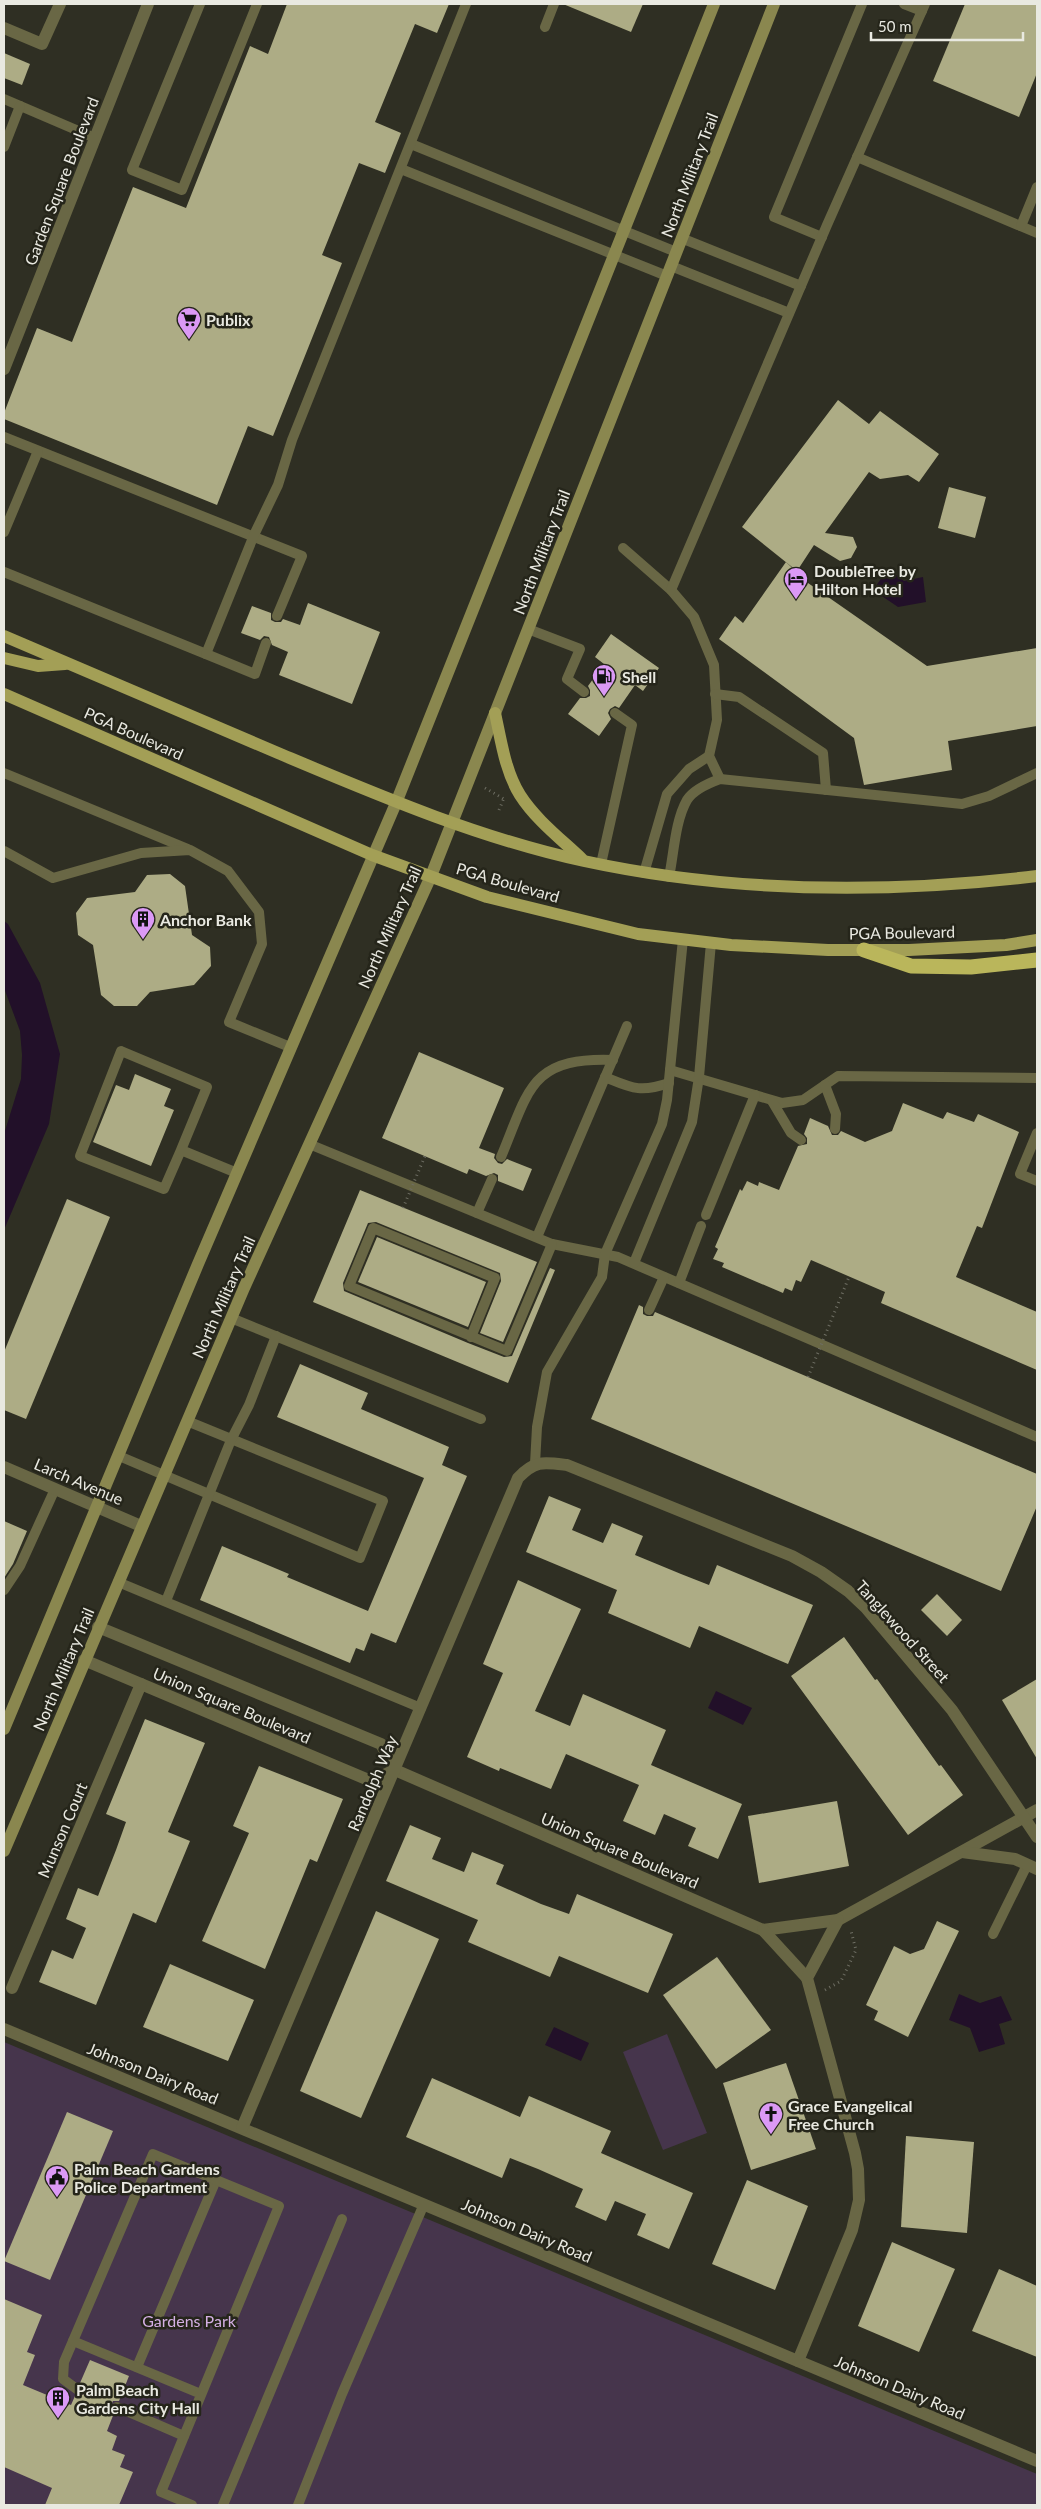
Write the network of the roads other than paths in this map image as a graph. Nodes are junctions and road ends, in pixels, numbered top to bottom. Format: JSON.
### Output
{"nodes":[{"id":1,"x":60,"y":4,"type":"edge"},
{"id":2,"x":148,"y":4,"type":"edge"},
{"id":3,"x":200,"y":4,"type":"edge"},
{"id":4,"x":257,"y":4,"type":"edge"},
{"id":5,"x":466,"y":4,"type":"edge"},
{"id":6,"x":554,"y":4,"type":"edge"},
{"id":7,"x":714,"y":4,"type":"edge"},
{"id":8,"x":774,"y":4,"type":"edge"},
{"id":9,"x":862,"y":4,"type":"edge"},
{"id":10,"x":904,"y":4,"type":"edge"},
{"id":11,"x":924,"y":7,"type":"edge"},
{"id":12,"x":545,"y":27,"type":"dead end"},
{"id":13,"x":4,"y":28,"type":"edge"},
{"id":14,"x":4,"y":99,"type":"edge"},
{"id":15,"x":20,"y":106,"type":"junction"},
{"id":16,"x":95,"y":138,"type":"junction"},
{"id":17,"x":411,"y":144,"type":"junction"},
{"id":18,"x":4,"y":147,"type":"edge"},
{"id":19,"x":858,"y":156,"type":"junction"},
{"id":20,"x":401,"y":169,"type":"junction"},
{"id":21,"x":1037,"y":187,"type":"edge"},
{"id":22,"x":1021,"y":226,"type":"junction"},
{"id":23,"x":624,"y":231,"type":"junction"},
{"id":24,"x":1037,"y":233,"type":"edge"},
{"id":25,"x":822,"y":237,"type":"junction"},
{"id":26,"x":682,"y":238,"type":"junction"},
{"id":27,"x":676,"y":252,"type":"junction"},
{"id":28,"x":615,"y":254,"type":"junction"},
{"id":29,"x":669,"y":271,"type":"junction"},
{"id":30,"x":801,"y":286,"type":"junction"},
{"id":31,"x":789,"y":313,"type":"junction"},
{"id":32,"x":4,"y":369,"type":"edge"},
{"id":33,"x":4,"y":437,"type":"edge"},
{"id":34,"x":38,"y":452,"type":"junction"},
{"id":35,"x":4,"y":532,"type":"edge"},
{"id":36,"x":254,"y":536,"type":"junction"},
{"id":37,"x":623,"y":548,"type":"dead end"},
{"id":38,"x":4,"y":572,"type":"edge"},
{"id":39,"x":671,"y":590,"type":"junction"},
{"id":40,"x":277,"y":616,"type":"dead end"},
{"id":41,"x":528,"y":629,"type":"junction"},
{"id":42,"x":4,"y":636,"type":"edge"},
{"id":43,"x":266,"y":643,"type":"dead end"},
{"id":44,"x":206,"y":654,"type":"junction"},
{"id":45,"x":4,"y":658,"type":"edge"},
{"id":46,"x":68,"y":663,"type":"junction"},
{"id":47,"x":584,"y":692,"type":"dead end"},
{"id":48,"x":4,"y":694,"type":"edge"},
{"id":49,"x":715,"y":694,"type":"junction"},
{"id":50,"x":495,"y":713,"type":"junction"},
{"id":51,"x":615,"y":713,"type":"dead end"},
{"id":52,"x":709,"y":756,"type":"junction"},
{"id":53,"x":4,"y":773,"type":"edge"},
{"id":54,"x":1037,"y":773,"type":"edge"},
{"id":55,"x":720,"y":779,"type":"junction"},
{"id":56,"x":826,"y":790,"type":"junction"},
{"id":57,"x":396,"y":803,"type":"junction"},
{"id":58,"x":452,"y":822,"type":"junction"},
{"id":59,"x":190,"y":850,"type":"junction"},
{"id":60,"x":4,"y":851,"type":"edge"},
{"id":61,"x":372,"y":855,"type":"junction"},
{"id":62,"x":584,"y":861,"type":"junction"},
{"id":63,"x":601,"y":864,"type":"junction"},
{"id":64,"x":644,"y":873,"type":"junction"},
{"id":65,"x":431,"y":876,"type":"junction"},
{"id":66,"x":1037,"y":876,"type":"edge"},
{"id":67,"x":670,"y":877,"type":"junction"},
{"id":68,"x":683,"y":939,"type":"junction"},
{"id":69,"x":1037,"y":940,"type":"edge"},
{"id":70,"x":711,"y":943,"type":"junction"},
{"id":71,"x":864,"y":950,"type":"junction"},
{"id":72,"x":1037,"y":960,"type":"edge"},
{"id":73,"x":627,"y":1026,"type":"dead end"},
{"id":74,"x":290,"y":1047,"type":"junction"},
{"id":75,"x":613,"y":1060,"type":"junction"},
{"id":76,"x":670,"y":1070,"type":"junction"},
{"id":77,"x":605,"y":1077,"type":"junction"},
{"id":78,"x":699,"y":1078,"type":"junction"},
{"id":79,"x":1037,"y":1078,"type":"edge"},
{"id":80,"x":669,"y":1082,"type":"junction"},
{"id":81,"x":825,"y":1085,"type":"junction"},
{"id":82,"x":755,"y":1095,"type":"junction"},
{"id":83,"x":772,"y":1101,"type":"junction"},
{"id":84,"x":836,"y":1129,"type":"dead end"},
{"id":85,"x":1037,"y":1133,"type":"edge"},
{"id":86,"x":801,"y":1140,"type":"dead end"},
{"id":87,"x":309,"y":1144,"type":"junction"},
{"id":88,"x":181,"y":1150,"type":"junction"},
{"id":89,"x":501,"y":1157,"type":"dead end"},
{"id":90,"x":237,"y":1173,"type":"junction"},
{"id":91,"x":492,"y":1178,"type":"dead end"},
{"id":92,"x":1037,"y":1181,"type":"edge"},
{"id":93,"x":477,"y":1213,"type":"junction"},
{"id":94,"x":706,"y":1215,"type":"dead end"},
{"id":95,"x":701,"y":1226,"type":"dead end"},
{"id":96,"x":537,"y":1237,"type":"junction"},
{"id":97,"x":552,"y":1244,"type":"junction"},
{"id":98,"x":605,"y":1254,"type":"junction"},
{"id":99,"x":634,"y":1264,"type":"junction"},
{"id":100,"x":664,"y":1276,"type":"junction"},
{"id":101,"x":679,"y":1283,"type":"junction"},
{"id":102,"x":649,"y":1310,"type":"dead end"},
{"id":103,"x":231,"y":1318,"type":"junction"},
{"id":104,"x":276,"y":1336,"type":"junction"},
{"id":105,"x":471,"y":1337,"type":"junction"},
{"id":106,"x":481,"y":1420,"type":"dead end"},
{"id":107,"x":187,"y":1421,"type":"junction"},
{"id":108,"x":1037,"y":1437,"type":"edge"},
{"id":109,"x":231,"y":1440,"type":"junction"},
{"id":110,"x":119,"y":1456,"type":"junction"},
{"id":111,"x":539,"y":1463,"type":"junction"},
{"id":112,"x":4,"y":1467,"type":"edge"},
{"id":113,"x":163,"y":1476,"type":"junction"},
{"id":114,"x":55,"y":1489,"type":"junction"},
{"id":115,"x":210,"y":1495,"type":"junction"},
{"id":116,"x":98,"y":1507,"type":"junction"},
{"id":117,"x":142,"y":1526,"type":"junction"},
{"id":118,"x":118,"y":1582,"type":"junction"},
{"id":119,"x":4,"y":1590,"type":"edge"},
{"id":120,"x":166,"y":1602,"type":"junction"},
{"id":121,"x":98,"y":1627,"type":"junction"},
{"id":122,"x":84,"y":1660,"type":"junction"},
{"id":123,"x":140,"y":1684,"type":"junction"},
{"id":124,"x":421,"y":1708,"type":"junction"},
{"id":125,"x":4,"y":1729,"type":"edge"},
{"id":126,"x":395,"y":1770,"type":"junction"},
{"id":127,"x":1037,"y":1810,"type":"edge"},
{"id":128,"x":1025,"y":1817,"type":"junction"},
{"id":129,"x":1037,"y":1837,"type":"edge"},
{"id":130,"x":4,"y":1851,"type":"edge"},
{"id":131,"x":962,"y":1852,"type":"junction"},
{"id":132,"x":1032,"y":1867,"type":"edge"},
{"id":133,"x":843,"y":1917,"type":"junction"},
{"id":134,"x":763,"y":1930,"type":"junction"},
{"id":135,"x":993,"y":1934,"type":"dead end"},
{"id":136,"x":807,"y":1978,"type":"junction"},
{"id":137,"x":12,"y":1988,"type":"dead end"},
{"id":138,"x":4,"y":2029,"type":"edge"},
{"id":139,"x":242,"y":2128,"type":"junction"},
{"id":140,"x":216,"y":2180,"type":"junction"},
{"id":141,"x":424,"y":2204,"type":"junction"},
{"id":142,"x":342,"y":2219,"type":"dead end"},
{"id":143,"x":73,"y":2341,"type":"junction"},
{"id":144,"x":798,"y":2362,"type":"junction"},
{"id":145,"x":137,"y":2367,"type":"junction"},
{"id":146,"x":78,"y":2390,"type":"dead end"},
{"id":147,"x":201,"y":2394,"type":"junction"},
{"id":148,"x":117,"y":2407,"type":"dead end"},
{"id":149,"x":184,"y":2436,"type":"junction"},
{"id":150,"x":1037,"y":2461,"type":"edge"},
{"id":151,"x":192,"y":2505,"type":"edge"},
{"id":152,"x":224,"y":2505,"type":"edge"},
{"id":153,"x":298,"y":2505,"type":"edge"}],
"edges":[{"from":1,"to":13,"type":"street"},
{"from":2,"to":16,"type":"street","name":"Garden Square Boulevard"},
{"from":3,"to":4,"type":"lane"},
{"from":5,"to":17,"type":"lane"},
{"from":6,"to":12,"type":"lane"},
{"from":7,"to":23,"type":"main road","name":"North Military Trail"},
{"from":8,"to":26,"type":"main road","name":"North Military Trail"},
{"from":9,"to":25,"type":"lane"},
{"from":10,"to":11,"type":"lane"},
{"from":11,"to":19,"type":"lane"},
{"from":14,"to":15,"type":"lane"},
{"from":15,"to":16,"type":"lane"},
{"from":15,"to":18,"type":"lane"},
{"from":16,"to":32,"type":"street","name":"Garden Square Boulevard"},
{"from":17,"to":20,"type":"lane"},
{"from":17,"to":23,"type":"lane"},
{"from":19,"to":22,"type":"lane"},
{"from":19,"to":25,"type":"lane"},
{"from":20,"to":28,"type":"lane"},
{"from":20,"to":36,"type":"lane"},
{"from":21,"to":22,"type":"lane"},
{"from":22,"to":24,"type":"lane"},
{"from":23,"to":27,"type":"lane"},
{"from":23,"to":28,"type":"main road","name":"North Military Trail"},
{"from":25,"to":30,"type":"lane"},
{"from":26,"to":27,"type":"main road","name":"North Military Trail"},
{"from":26,"to":30,"type":"lane"},
{"from":27,"to":29,"type":"main road","name":"North Military Trail"},
{"from":28,"to":29,"type":"lane"},
{"from":28,"to":57,"type":"main road","name":"North Military Trail"},
{"from":29,"to":31,"type":"lane"},
{"from":29,"to":41,"type":"main road","name":"North Military Trail"},
{"from":30,"to":31,"type":"lane"},
{"from":31,"to":39,"type":"lane"},
{"from":33,"to":34,"type":"lane"},
{"from":34,"to":35,"type":"lane"},
{"from":34,"to":36,"type":"lane"},
{"from":36,"to":40,"type":"lane"},
{"from":36,"to":44,"type":"lane"},
{"from":37,"to":39,"type":"lane"},
{"from":38,"to":44,"type":"lane"},
{"from":39,"to":49,"type":"lane"},
{"from":41,"to":47,"type":"lane"},
{"from":41,"to":50,"type":"main road","name":"North Military Trail"},
{"from":42,"to":46,"type":"main road"},
{"from":43,"to":44,"type":"lane"},
{"from":45,"to":46,"type":"main road"},
{"from":46,"to":57,"type":"main road"},
{"from":48,"to":61,"type":"main road","name":"PGA Boulevard"},
{"from":49,"to":52,"type":"lane"},
{"from":49,"to":56,"type":"lane"},
{"from":50,"to":58,"type":"main road","name":"North Military Trail"},
{"from":50,"to":62,"type":"main road"},
{"from":51,"to":63,"type":"lane"},
{"from":52,"to":55,"type":"lane"},
{"from":52,"to":64,"type":"lane"},
{"from":53,"to":59,"type":"lane"},
{"from":54,"to":56,"type":"lane"},
{"from":55,"to":56,"type":"lane"},
{"from":55,"to":67,"type":"lane"},
{"from":57,"to":58,"type":"main road"},
{"from":57,"to":61,"type":"main road","name":"North Military Trail"},
{"from":58,"to":62,"type":"main road"},
{"from":58,"to":65,"type":"main road","name":"North Military Trail"},
{"from":59,"to":60,"type":"lane"},
{"from":59,"to":74,"type":"lane"},
{"from":61,"to":65,"type":"main road","name":"PGA Boulevard"},
{"from":61,"to":74,"type":"main road","name":"North Military Trail"},
{"from":62,"to":63,"type":"main road"},
{"from":63,"to":64,"type":"main road"},
{"from":64,"to":67,"type":"main road"},
{"from":65,"to":68,"type":"main road","name":"PGA Boulevard"},
{"from":65,"to":87,"type":"main road","name":"North Military Trail"},
{"from":66,"to":67,"type":"main road"},
{"from":68,"to":70,"type":"main road","name":"PGA Boulevard"},
{"from":68,"to":76,"type":"lane"},
{"from":69,"to":71,"type":"main road","name":"PGA Boulevard"},
{"from":70,"to":71,"type":"main road","name":"PGA Boulevard"},
{"from":70,"to":78,"type":"lane"},
{"from":71,"to":72,"type":"highway"},
{"from":73,"to":75,"type":"lane"},
{"from":74,"to":90,"type":"main road","name":"North Military Trail"},
{"from":75,"to":77,"type":"lane"},
{"from":75,"to":89,"type":"lane"},
{"from":76,"to":78,"type":"lane"},
{"from":76,"to":80,"type":"lane"},
{"from":77,"to":80,"type":"lane"},
{"from":77,"to":96,"type":"lane"},
{"from":78,"to":82,"type":"lane"},
{"from":78,"to":99,"type":"lane"},
{"from":79,"to":81,"type":"lane"},
{"from":80,"to":98,"type":"lane"},
{"from":81,"to":83,"type":"lane"},
{"from":81,"to":84,"type":"lane"},
{"from":82,"to":83,"type":"lane"},
{"from":82,"to":94,"type":"lane"},
{"from":83,"to":86,"type":"lane"},
{"from":85,"to":92,"type":"lane"},
{"from":87,"to":93,"type":"lane"},
{"from":87,"to":103,"type":"main road","name":"North Military Trail"},
{"from":88,"to":88,"type":"lane"},
{"from":88,"to":90,"type":"lane"},
{"from":90,"to":110,"type":"main road","name":"North Military Trail"},
{"from":91,"to":93,"type":"lane"},
{"from":93,"to":96,"type":"lane"},
{"from":95,"to":101,"type":"lane"},
{"from":96,"to":97,"type":"lane"},
{"from":97,"to":98,"type":"lane"},
{"from":97,"to":105,"type":"lane"},
{"from":98,"to":99,"type":"lane"},
{"from":98,"to":111,"type":"lane"},
{"from":99,"to":100,"type":"lane"},
{"from":100,"to":101,"type":"lane"},
{"from":100,"to":102,"type":"lane"},
{"from":101,"to":108,"type":"lane"},
{"from":103,"to":104,"type":"lane"},
{"from":103,"to":107,"type":"main road","name":"North Military Trail"},
{"from":104,"to":106,"type":"lane"},
{"from":104,"to":109,"type":"lane"},
{"from":105,"to":105,"type":"lane"},
{"from":107,"to":109,"type":"lane"},
{"from":107,"to":113,"type":"main road","name":"North Military Trail"},
{"from":109,"to":115,"type":"lane"},
{"from":109,"to":115,"type":"lane"},
{"from":110,"to":113,"type":"lane"},
{"from":110,"to":116,"type":"main road","name":"North Military Trail"},
{"from":111,"to":124,"type":"street","name":"Randolph Way"},
{"from":111,"to":128,"type":"street","name":"Tanglewood Street"},
{"from":112,"to":114,"type":"street","name":"Larch Avenue"},
{"from":113,"to":115,"type":"lane"},
{"from":113,"to":117,"type":"main road","name":"North Military Trail"},
{"from":114,"to":116,"type":"street","name":"Larch Avenue"},
{"from":114,"to":119,"type":"lane"},
{"from":115,"to":120,"type":"lane"},
{"from":116,"to":117,"type":"street","name":"Larch Avenue"},
{"from":116,"to":125,"type":"main road","name":"North Military Trail"},
{"from":117,"to":118,"type":"main road","name":"North Military Trail"},
{"from":118,"to":120,"type":"lane"},
{"from":118,"to":121,"type":"main road","name":"North Military Trail"},
{"from":120,"to":124,"type":"lane"},
{"from":121,"to":122,"type":"main road","name":"North Military Trail"},
{"from":121,"to":126,"type":"street","name":"Union Square Boulevard"},
{"from":122,"to":123,"type":"street","name":"Union Square Boulevard"},
{"from":122,"to":130,"type":"main road","name":"North Military Trail"},
{"from":123,"to":126,"type":"street","name":"Union Square Boulevard"},
{"from":123,"to":137,"type":"street","name":"Munson Court"},
{"from":124,"to":126,"type":"street","name":"Randolph Way"},
{"from":126,"to":134,"type":"street","name":"Union Square Boulevard"},
{"from":126,"to":139,"type":"street","name":"Randolph Way"},
{"from":127,"to":128,"type":"street"},
{"from":128,"to":129,"type":"street","name":"Tanglewood Street"},
{"from":128,"to":131,"type":"street"},
{"from":131,"to":132,"type":"street"},
{"from":131,"to":133,"type":"street"},
{"from":132,"to":135,"type":"lane"},
{"from":133,"to":134,"type":"street"},
{"from":133,"to":136,"type":"street"},
{"from":134,"to":136,"type":"street"},
{"from":136,"to":144,"type":"street"},
{"from":138,"to":139,"type":"street","name":"Johnson Dairy Road"},
{"from":139,"to":141,"type":"street","name":"Johnson Dairy Road"},
{"from":140,"to":143,"type":"lane"},
{"from":140,"to":145,"type":"lane"},
{"from":140,"to":147,"type":"lane"},
{"from":141,"to":144,"type":"street","name":"Johnson Dairy Road"},
{"from":141,"to":153,"type":"lane"},
{"from":142,"to":152,"type":"lane"},
{"from":143,"to":145,"type":"lane"},
{"from":143,"to":146,"type":"lane"},
{"from":144,"to":150,"type":"street","name":"Johnson Dairy Road"},
{"from":145,"to":147,"type":"lane"},
{"from":147,"to":149,"type":"lane"},
{"from":148,"to":149,"type":"lane"},
{"from":149,"to":151,"type":"lane"}]}
